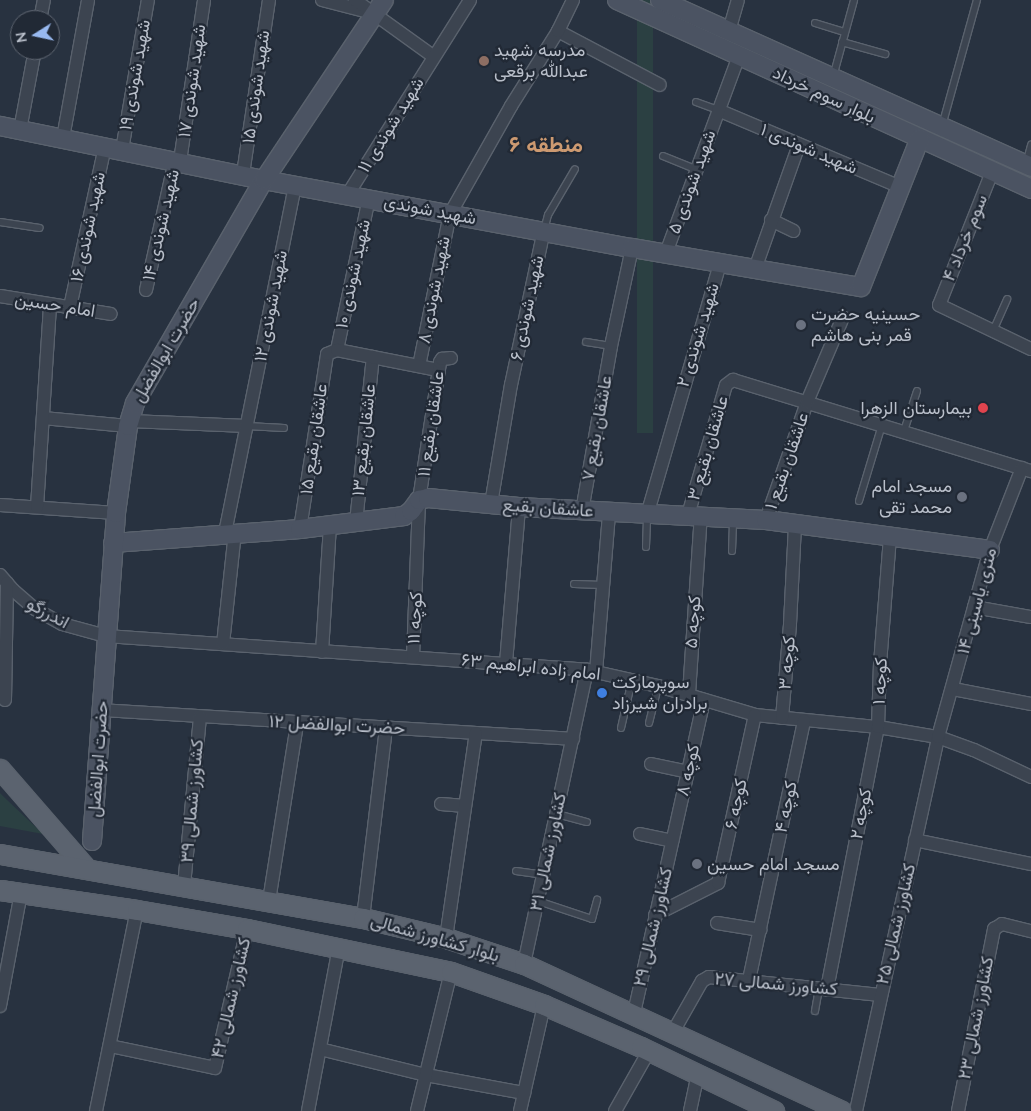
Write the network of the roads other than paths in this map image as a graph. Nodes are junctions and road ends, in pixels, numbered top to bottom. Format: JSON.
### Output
{"nodes":[{"id":1,"x":88,"y":0,"type":"edge"},
{"id":2,"x":148,"y":0,"type":"edge"},
{"id":3,"x":204,"y":0,"type":"edge"},
{"id":4,"x":269,"y":0,"type":"edge"},
{"id":5,"x":355,"y":0,"type":"edge"},
{"id":6,"x":470,"y":0,"type":"edge"},
{"id":7,"x":573,"y":0,"type":"edge"},
{"id":8,"x":617,"y":0,"type":"edge"},
{"id":9,"x":660,"y":0,"type":"edge"},
{"id":10,"x":738,"y":0,"type":"edge"},
{"id":11,"x":854,"y":0,"type":"edge"},
{"id":12,"x":977,"y":0,"type":"edge"},
{"id":13,"x":329,"y":1,"type":"edge"},
{"id":14,"x":379,"y":7,"type":"edge"},
{"id":15,"x":814,"y":23,"type":"dead end"},
{"id":16,"x":558,"y":31,"type":"junction"},
{"id":17,"x":729,"y":31,"type":"junction"},
{"id":18,"x":845,"y":32,"type":"junction"},
{"id":19,"x":842,"y":42,"type":"junction"},
{"id":20,"x":885,"y":54,"type":"dead end"},
{"id":21,"x":739,"y":56,"type":"junction"},
{"id":22,"x":434,"y":57,"type":"junction"},
{"id":23,"x":32,"y":60,"type":"edge"},
{"id":24,"x":832,"y":78,"type":"junction"},
{"id":25,"x":660,"y":85,"type":"dead end"},
{"id":26,"x":696,"y":102,"type":"dead end"},
{"id":27,"x":718,"y":110,"type":"junction"},
{"id":28,"x":0,"y":126,"type":"edge"},
{"id":29,"x":941,"y":128,"type":"junction"},
{"id":30,"x":20,"y":130,"type":"junction"},
{"id":31,"x":63,"y":138,"type":"junction"},
{"id":32,"x":920,"y":138,"type":"junction"},
{"id":33,"x":799,"y":144,"type":"junction"},
{"id":34,"x":1031,"y":145,"type":"edge"},
{"id":35,"x":113,"y":148,"type":"junction"},
{"id":36,"x":663,"y":156,"type":"dead end"},
{"id":37,"x":177,"y":161,"type":"junction"},
{"id":38,"x":1028,"y":166,"type":"edge"},
{"id":39,"x":575,"y":169,"type":"dead end"},
{"id":40,"x":696,"y":170,"type":"junction"},
{"id":41,"x":992,"y":172,"type":"junction"},
{"id":42,"x":243,"y":174,"type":"junction"},
{"id":43,"x":264,"y":180,"type":"junction"},
{"id":44,"x":295,"y":185,"type":"junction"},
{"id":45,"x":900,"y":187,"type":"junction"},
{"id":46,"x":1031,"y":189,"type":"edge"},
{"id":47,"x":348,"y":194,"type":"junction"},
{"id":48,"x":369,"y":198,"type":"junction"},
{"id":49,"x":450,"y":214,"type":"junction"},
{"id":50,"x":771,"y":220,"type":"junction"},
{"id":51,"x":0,"y":222,"type":"edge"},
{"id":52,"x":40,"y":228,"type":"dead end"},
{"id":53,"x":544,"y":230,"type":"junction"},
{"id":54,"x":794,"y":231,"type":"dead end"},
{"id":55,"x":632,"y":248,"type":"junction"},
{"id":56,"x":666,"y":253,"type":"junction"},
{"id":57,"x":720,"y":263,"type":"junction"},
{"id":58,"x":755,"y":269,"type":"junction"},
{"id":59,"x":146,"y":290,"type":"dead end"},
{"id":60,"x":0,"y":296,"type":"edge"},
{"id":61,"x":1007,"y":299,"type":"dead end"},
{"id":62,"x":50,"y":304,"type":"junction"},
{"id":63,"x":70,"y":308,"type":"junction"},
{"id":64,"x":111,"y":314,"type":"dead end"},
{"id":65,"x":843,"y":317,"type":"dead end"},
{"id":66,"x":994,"y":331,"type":"junction"},
{"id":67,"x":586,"y":342,"type":"dead end"},
{"id":68,"x":611,"y":346,"type":"junction"},
{"id":69,"x":1031,"y":349,"type":"edge"},
{"id":70,"x":334,"y":351,"type":"junction"},
{"id":71,"x":373,"y":357,"type":"junction"},
{"id":72,"x":451,"y":358,"type":"dead end"},
{"id":73,"x":419,"y":366,"type":"junction"},
{"id":74,"x":438,"y":370,"type":"junction"},
{"id":75,"x":917,"y":391,"type":"dead end"},
{"id":76,"x":807,"y":402,"type":"junction"},
{"id":77,"x":43,"y":418,"type":"junction"},
{"id":78,"x":129,"y":423,"type":"junction"},
{"id":79,"x":882,"y":425,"type":"junction"},
{"id":80,"x":247,"y":426,"type":"junction"},
{"id":81,"x":284,"y":428,"type":"dead end"},
{"id":82,"x":904,"y":431,"type":"junction"},
{"id":83,"x":1027,"y":469,"type":"edge"},
{"id":84,"x":420,"y":500,"type":"junction"},
{"id":85,"x":859,"y":501,"type":"dead end"},
{"id":86,"x":491,"y":504,"type":"junction"},
{"id":87,"x":0,"y":505,"type":"edge"},
{"id":88,"x":37,"y":507,"type":"junction"},
{"id":89,"x":519,"y":507,"type":"junction"},
{"id":90,"x":582,"y":510,"type":"junction"},
{"id":91,"x":116,"y":512,"type":"junction"},
{"id":92,"x":609,"y":513,"type":"junction"},
{"id":93,"x":647,"y":514,"type":"junction"},
{"id":94,"x":695,"y":516,"type":"junction"},
{"id":95,"x":733,"y":518,"type":"junction"},
{"id":96,"x":766,"y":520,"type":"junction"},
{"id":97,"x":356,"y":522,"type":"junction"},
{"id":98,"x":795,"y":524,"type":"junction"},
{"id":99,"x":330,"y":526,"type":"junction"},
{"id":100,"x":300,"y":529,"type":"junction"},
{"id":101,"x":230,"y":533,"type":"junction"},
{"id":102,"x":890,"y":537,"type":"junction"},
{"id":103,"x":113,"y":544,"type":"junction"},
{"id":104,"x":646,"y":547,"type":"dead end"},
{"id":105,"x":990,"y":550,"type":"junction"},
{"id":106,"x":732,"y":551,"type":"dead end"},
{"id":107,"x":3,"y":579,"type":"edge"},
{"id":108,"x":418,"y":580,"type":"joint"},
{"id":109,"x":696,"y":580,"type":"joint"},
{"id":110,"x":574,"y":584,"type":"dead end"},
{"id":111,"x":603,"y":585,"type":"junction"},
{"id":112,"x":974,"y":607,"type":"junction"},
{"id":113,"x":1031,"y":617,"type":"edge"},
{"id":114,"x":106,"y":636,"type":"junction"},
{"id":115,"x":223,"y":644,"type":"junction"},
{"id":116,"x":322,"y":652,"type":"junction"},
{"id":117,"x":413,"y":657,"type":"junction"},
{"id":118,"x":506,"y":662,"type":"junction"},
{"id":119,"x":591,"y":671,"type":"junction"},
{"id":120,"x":632,"y":680,"type":"junction"},
{"id":121,"x":658,"y":686,"type":"junction"},
{"id":122,"x":953,"y":689,"type":"junction"},
{"id":123,"x":689,"y":694,"type":"junction"},
{"id":124,"x":5,"y":700,"type":"dead end"},
{"id":125,"x":704,"y":700,"type":"junction"},
{"id":126,"x":1031,"y":704,"type":"edge"},
{"id":127,"x":101,"y":710,"type":"junction"},
{"id":128,"x":755,"y":715,"type":"junction"},
{"id":129,"x":200,"y":717,"type":"junction"},
{"id":130,"x":782,"y":718,"type":"junction"},
{"id":131,"x":804,"y":721,"type":"junction"},
{"id":132,"x":297,"y":724,"type":"junction"},
{"id":133,"x":649,"y":724,"type":"dead end"},
{"id":134,"x":386,"y":727,"type":"junction"},
{"id":135,"x":621,"y":728,"type":"dead end"},
{"id":136,"x":878,"y":728,"type":"junction"},
{"id":137,"x":476,"y":733,"type":"junction"},
{"id":138,"x":938,"y":737,"type":"junction"},
{"id":139,"x":573,"y":739,"type":"junction"},
{"id":140,"x":651,"y":764,"type":"dead end"},
{"id":141,"x":0,"y":769,"type":"edge"},
{"id":142,"x":688,"y":772,"type":"junction"},
{"id":143,"x":1031,"y":777,"type":"edge"},
{"id":144,"x":440,"y":804,"type":"dead end"},
{"id":145,"x":464,"y":806,"type":"junction"},
{"id":146,"x":556,"y":814,"type":"junction"},
{"id":147,"x":587,"y":822,"type":"dead end"},
{"id":148,"x":640,"y":834,"type":"dead end"},
{"id":149,"x":915,"y":840,"type":"junction"},
{"id":150,"x":92,"y":841,"type":"dead end"},
{"id":151,"x":672,"y":841,"type":"junction"},
{"id":152,"x":0,"y":854,"type":"edge"},
{"id":153,"x":1031,"y":864,"type":"edge"},
{"id":154,"x":86,"y":868,"type":"junction"},
{"id":155,"x":516,"y":871,"type":"dead end"},
{"id":156,"x":543,"y":875,"type":"junction"},
{"id":157,"x":184,"y":886,"type":"junction"},
{"id":158,"x":0,"y":890,"type":"edge"},
{"id":159,"x":21,"y":893,"type":"junction"},
{"id":160,"x":597,"y":900,"type":"dead end"},
{"id":161,"x":269,"y":901,"type":"junction"},
{"id":162,"x":538,"y":901,"type":"junction"},
{"id":163,"x":138,"y":910,"type":"junction"},
{"id":164,"x":656,"y":915,"type":"junction"},
{"id":165,"x":363,"y":918,"type":"junction"},
{"id":166,"x":717,"y":923,"type":"dead end"},
{"id":167,"x":247,"y":929,"type":"junction"},
{"id":168,"x":760,"y":930,"type":"junction"},
{"id":169,"x":1031,"y":931,"type":"edge"},
{"id":170,"x":446,"y":938,"type":"junction"},
{"id":171,"x":339,"y":947,"type":"junction"},
{"id":172,"x":524,"y":964,"type":"junction"},
{"id":173,"x":451,"y":972,"type":"junction"},
{"id":174,"x":749,"y":980,"type":"junction"},
{"id":175,"x":823,"y":988,"type":"junction"},
{"id":176,"x":880,"y":995,"type":"junction"},
{"id":177,"x":544,"y":1005,"type":"junction"},
{"id":178,"x":0,"y":1006,"type":"edge"},
{"id":179,"x":815,"y":1011,"type":"dead end"},
{"id":180,"x":634,"y":1013,"type":"junction"},
{"id":181,"x":652,"y":1022,"type":"junction"},
{"id":182,"x":673,"y":1032,"type":"junction"},
{"id":183,"x":110,"y":1046,"type":"junction"},
{"id":184,"x":645,"y":1049,"type":"junction"},
{"id":185,"x":320,"y":1050,"type":"junction"},
{"id":186,"x":698,"y":1074,"type":"junction"},
{"id":187,"x":426,"y":1075,"type":"junction"},
{"id":188,"x":524,"y":1093,"type":"junction"},
{"id":189,"x":96,"y":1111,"type":"edge"},
{"id":190,"x":308,"y":1111,"type":"edge"},
{"id":191,"x":417,"y":1111,"type":"edge"},
{"id":192,"x":520,"y":1111,"type":"edge"},
{"id":193,"x":615,"y":1111,"type":"edge"},
{"id":194,"x":690,"y":1111,"type":"edge"},
{"id":195,"x":774,"y":1111,"type":"edge"},
{"id":196,"x":842,"y":1111,"type":"edge"},
{"id":197,"x":856,"y":1111,"type":"edge"},
{"id":198,"x":958,"y":1111,"type":"edge"}],
"edges":[{"from":1,"to":31,"type":"street"},
{"from":2,"to":35,"type":"street","name":"شهید شوندی ۱۹"},
{"from":3,"to":37,"type":"street","name":"شهید شوندی ۱۷"},
{"from":4,"to":42,"type":"street","name":"شهید شوندی ۱۵"},
{"from":5,"to":14,"type":"street"},
{"from":6,"to":22,"type":"street","name":"شهید شوندی ۱۱"},
{"from":7,"to":16,"type":"street","name":"شهید شوندی ۸"},
{"from":8,"to":21,"type":"street","name":"بلوار سوم خرداد"},
{"from":9,"to":17,"type":"street","name":"بلوار سوم خرداد"},
{"from":10,"to":17,"type":"street"},
{"from":11,"to":18,"type":"lane"},
{"from":12,"to":29,"type":"lane"},
{"from":13,"to":14,"type":"street"},
{"from":14,"to":22,"type":"street"},
{"from":14,"to":43,"type":"street","name":"حضرت ابوالفضل"},
{"from":15,"to":18,"type":"lane"},
{"from":16,"to":25,"type":"street"},
{"from":16,"to":49,"type":"street","name":"شهید شوندی ۸"},
{"from":17,"to":24,"type":"street","name":"بلوار سوم خرداد"},
{"from":18,"to":19,"type":"lane"},
{"from":19,"to":20,"type":"lane"},
{"from":19,"to":24,"type":"lane"},
{"from":21,"to":27,"type":"street","name":"شهید شوندی ۵"},
{"from":21,"to":32,"type":"street","name":"بلوار سوم خرداد"},
{"from":22,"to":47,"type":"street","name":"شهید شوندی ۱۱"},
{"from":23,"to":30,"type":"street"},
{"from":24,"to":29,"type":"street","name":"بلوار سوم خرداد"},
{"from":26,"to":27,"type":"lane"},
{"from":27,"to":33,"type":"street","name":"شهید شوندی ۱"},
{"from":27,"to":40,"type":"street","name":"شهید شوندی ۵"},
{"from":28,"to":30,"type":"street","name":"شهید شوندی"},
{"from":29,"to":38,"type":"street","name":"بلوار سوم خرداد"},
{"from":30,"to":31,"type":"street","name":"شهید شوندی"},
{"from":31,"to":35,"type":"street","name":"شهید شوندی"},
{"from":32,"to":41,"type":"street","name":"بلوار سوم خرداد"},
{"from":32,"to":45,"type":"street"},
{"from":33,"to":45,"type":"street","name":"شهید شوندی ۱"},
{"from":33,"to":50,"type":"street"},
{"from":34,"to":38,"type":"lane"},
{"from":35,"to":37,"type":"street","name":"شهید شوندی"},
{"from":35,"to":63,"type":"street","name":"شهید شوندی ۱۶"},
{"from":36,"to":40,"type":"lane"},
{"from":37,"to":42,"type":"street","name":"شهید شوندی"},
{"from":37,"to":59,"type":"street","name":"شهید شوندی ۱۴"},
{"from":39,"to":53,"type":"lane"},
{"from":40,"to":56,"type":"street","name":"شهید شوندی ۵"},
{"from":41,"to":46,"type":"street","name":"بلوار سوم خرداد"},
{"from":41,"to":66,"type":"street","name":"سوم خرداد ۴"},
{"from":42,"to":43,"type":"street","name":"شهید شوندی"},
{"from":43,"to":44,"type":"street","name":"شهید شوندی"},
{"from":43,"to":78,"type":"street","name":"حضرت ابوالفضل"},
{"from":44,"to":47,"type":"street","name":"شهید شوندی"},
{"from":44,"to":80,"type":"street","name":"شهید شوندی ۱۲"},
{"from":45,"to":58,"type":"street","name":"شهید شوندی"},
{"from":47,"to":48,"type":"street","name":"شهید شوندی"},
{"from":48,"to":49,"type":"street","name":"شهید شوندی"},
{"from":48,"to":70,"type":"street","name":"شهید شوندی ۱۰"},
{"from":49,"to":53,"type":"street","name":"شهید شوندی"},
{"from":49,"to":73,"type":"street","name":"شهید شوندی ۸"},
{"from":50,"to":54,"type":"street"},
{"from":50,"to":58,"type":"street"},
{"from":51,"to":52,"type":"lane"},
{"from":53,"to":55,"type":"street","name":"شهید شوندی"},
{"from":53,"to":86,"type":"street","name":"شهید شوندی ۶"},
{"from":55,"to":56,"type":"street","name":"شهید شوندی"},
{"from":55,"to":68,"type":"street","name":"عاشقان بقیع ۷"},
{"from":56,"to":57,"type":"street","name":"شهید شوندی"},
{"from":57,"to":58,"type":"street","name":"شهید شوندی"},
{"from":57,"to":93,"type":"street","name":"شهید شوندی ۲"},
{"from":60,"to":62,"type":"street","name":"امام حسین"},
{"from":61,"to":66,"type":"lane"},
{"from":62,"to":63,"type":"street","name":"امام حسین"},
{"from":62,"to":77,"type":"street"},
{"from":63,"to":64,"type":"street","name":"امام حسین"},
{"from":65,"to":76,"type":"street","name":"عاشقان بقیع ۱"},
{"from":66,"to":69,"type":"street"},
{"from":67,"to":68,"type":"lane"},
{"from":68,"to":90,"type":"street","name":"عاشقان بقیع ۷"},
{"from":70,"to":71,"type":"street"},
{"from":70,"to":100,"type":"street","name":"عاشقان بقیع ۱۵"},
{"from":71,"to":73,"type":"street"},
{"from":71,"to":97,"type":"street","name":"عاشقان بقیع ۱۳"},
{"from":72,"to":74,"type":"street","name":"عاشقان بقیع ۱۱"},
{"from":73,"to":74,"type":"street"},
{"from":74,"to":84,"type":"street","name":"عاشقان بقیع ۱۱"},
{"from":75,"to":82,"type":"lane"},
{"from":76,"to":79,"type":"street"},
{"from":76,"to":94,"type":"street","name":"عاشقان بقیع ۳"},
{"from":76,"to":96,"type":"street","name":"عاشقان بقیع ۱"},
{"from":77,"to":78,"type":"street"},
{"from":77,"to":88,"type":"street"},
{"from":78,"to":80,"type":"street"},
{"from":78,"to":91,"type":"street","name":"حضرت ابوالفضل"},
{"from":79,"to":82,"type":"street"},
{"from":79,"to":85,"type":"lane"},
{"from":80,"to":81,"type":"lane"},
{"from":80,"to":101,"type":"street","name":"شهید شوندی ۱۲"},
{"from":82,"to":83,"type":"street"},
{"from":83,"to":105,"type":"street","name":"۱۴ متری یاسینی"},
{"from":84,"to":86,"type":"street","name":"عاشقان بقیع"},
{"from":84,"to":97,"type":"street"},
{"from":84,"to":108,"type":"street","name":"عاشقان بقیع ۱۱"},
{"from":86,"to":89,"type":"street","name":"عاشقان بقیع"},
{"from":87,"to":88,"type":"street"},
{"from":88,"to":91,"type":"street"},
{"from":89,"to":90,"type":"street","name":"عاشقان بقیع"},
{"from":89,"to":118,"type":"street"},
{"from":90,"to":92,"type":"street","name":"عاشقان بقیع"},
{"from":91,"to":103,"type":"street","name":"حضرت ابوالفضل"},
{"from":92,"to":93,"type":"street","name":"عاشقان بقیع"},
{"from":92,"to":111,"type":"street","name":"کشاورز شمالی ۳۱"},
{"from":93,"to":94,"type":"street","name":"عاشقان بقیع"},
{"from":93,"to":104,"type":"lane"},
{"from":94,"to":95,"type":"street","name":"عاشقان بقیع"},
{"from":94,"to":109,"type":"street","name":"عاشقان بقیع ۳"},
{"from":95,"to":96,"type":"street","name":"عاشقان بقیع"},
{"from":95,"to":106,"type":"lane"},
{"from":96,"to":98,"type":"street","name":"عاشقان بقیع"},
{"from":97,"to":99,"type":"street"},
{"from":98,"to":102,"type":"street","name":"عاشقان بقیع"},
{"from":98,"to":130,"type":"street","name":"کوچه ۳"},
{"from":99,"to":100,"type":"street"},
{"from":99,"to":116,"type":"street"},
{"from":100,"to":101,"type":"street"},
{"from":101,"to":103,"type":"street"},
{"from":101,"to":115,"type":"street","name":"شهید شوندی ۱۲"},
{"from":102,"to":105,"type":"street","name":"عاشقان بقیع"},
{"from":102,"to":136,"type":"street","name":"کوچه ۱"},
{"from":103,"to":114,"type":"street","name":"حضرت ابوالفضل"},
{"from":105,"to":112,"type":"street","name":"۱۴ متری یاسینی"},
{"from":107,"to":114,"type":"street","name":"اندرزگو"},
{"from":107,"to":124,"type":"street"},
{"from":108,"to":117,"type":"street","name":"کوچه ۱۱"},
{"from":109,"to":123,"type":"street","name":"کوچه ۵"},
{"from":110,"to":111,"type":"lane"},
{"from":111,"to":119,"type":"street","name":"کشاورز شمالی ۳۱"},
{"from":112,"to":113,"type":"street"},
{"from":112,"to":122,"type":"street","name":"۱۴ متری یاسینی"},
{"from":114,"to":115,"type":"street","name":"امام زاده ابراهیم ۶۳"},
{"from":114,"to":127,"type":"street","name":"حضرت ابوالفضل"},
{"from":115,"to":116,"type":"street","name":"امام زاده ابراهیم ۶۳"},
{"from":116,"to":117,"type":"street","name":"امام زاده ابراهیم ۶۳"},
{"from":117,"to":118,"type":"street","name":"امام زاده ابراهیم ۶۳"},
{"from":118,"to":119,"type":"street","name":"امام زاده ابراهیم ۶۳"},
{"from":119,"to":120,"type":"street","name":"امام زاده ابراهیم ۶۳"},
{"from":119,"to":139,"type":"street","name":"کشاورز شمالی ۳۱"},
{"from":120,"to":121,"type":"street","name":"امام زاده ابراهیم ۶۳"},
{"from":120,"to":135,"type":"lane"},
{"from":121,"to":123,"type":"street","name":"امام زاده ابراهیم ۶۳"},
{"from":121,"to":133,"type":"lane"},
{"from":122,"to":126,"type":"street"},
{"from":122,"to":138,"type":"street","name":"۱۴ متری یاسینی"},
{"from":123,"to":125,"type":"street","name":"امام زاده ابراهیم ۶۳"},
{"from":125,"to":128,"type":"street","name":"امام زاده ابراهیم ۶۳"},
{"from":125,"to":142,"type":"street","name":"کوچه ۸"},
{"from":127,"to":129,"type":"street","name":"حضرت ابوالفضل ۱۲"},
{"from":127,"to":150,"type":"street","name":"حضرت ابوالفضل"},
{"from":128,"to":130,"type":"street","name":"امام زاده ابراهیم ۶۳"},
{"from":128,"to":164,"type":"street","name":"کوچه ۶"},
{"from":129,"to":132,"type":"street","name":"حضرت ابوالفضل ۱۲"},
{"from":129,"to":157,"type":"street","name":"کشاورز شمالی ۳۹"},
{"from":130,"to":131,"type":"street","name":"امام زاده ابراهیم ۶۳"},
{"from":131,"to":136,"type":"street","name":"امام زاده ابراهیم ۶۳"},
{"from":131,"to":168,"type":"street","name":"کوچه ۴"},
{"from":132,"to":134,"type":"street","name":"حضرت ابوالفضل ۱۲"},
{"from":132,"to":161,"type":"street"},
{"from":134,"to":137,"type":"street","name":"حضرت ابوالفضل ۱۲"},
{"from":134,"to":165,"type":"street"},
{"from":136,"to":138,"type":"street","name":"امام زاده ابراهیم ۶۳"},
{"from":136,"to":175,"type":"street","name":"کوچه ۲"},
{"from":137,"to":139,"type":"street","name":"حضرت ابوالفضل ۱۲"},
{"from":137,"to":145,"type":"street"},
{"from":138,"to":143,"type":"street","name":"امام زاده ابراهیم ۶۳"},
{"from":138,"to":149,"type":"street","name":"کشاورز شمالی ۲۵"},
{"from":139,"to":146,"type":"street","name":"کشاورز شمالی ۳۱"},
{"from":140,"to":142,"type":"street"},
{"from":141,"to":154,"type":"main road"},
{"from":142,"to":151,"type":"street","name":"کوچه ۸"},
{"from":144,"to":145,"type":"street"},
{"from":145,"to":170,"type":"street"},
{"from":146,"to":147,"type":"lane"},
{"from":146,"to":156,"type":"street","name":"کشاورز شمالی ۳۱"},
{"from":148,"to":151,"type":"street"},
{"from":149,"to":153,"type":"street"},
{"from":149,"to":176,"type":"street","name":"کشاورز شمالی ۲۵"},
{"from":151,"to":164,"type":"street","name":"کشاورز شمالی ۲۹"},
{"from":152,"to":154,"type":"main road","name":"بلوار کشاورز شمالی"},
{"from":154,"to":157,"type":"main road","name":"بلوار کشاورز شمالی"},
{"from":155,"to":156,"type":"lane"},
{"from":156,"to":162,"type":"street","name":"کشاورز شمالی ۳۱"},
{"from":157,"to":161,"type":"main road","name":"بلوار کشاورز شمالی"},
{"from":158,"to":159,"type":"main road","name":"بلوار کشاورز شمالی"},
{"from":159,"to":163,"type":"main road","name":"بلوار کشاورز شمالی"},
{"from":159,"to":178,"type":"street"},
{"from":160,"to":162,"type":"lane"},
{"from":161,"to":165,"type":"main road","name":"بلوار کشاورز شمالی"},
{"from":162,"to":172,"type":"street","name":"کشاورز شمالی ۳۱"},
{"from":163,"to":167,"type":"main road","name":"بلوار کشاورز شمالی"},
{"from":163,"to":183,"type":"street"},
{"from":164,"to":180,"type":"street","name":"کشاورز شمالی ۲۹"},
{"from":165,"to":170,"type":"main road","name":"بلوار کشاورز شمالی"},
{"from":166,"to":168,"type":"street"},
{"from":167,"to":171,"type":"main road","name":"بلوار کشاورز شمالی"},
{"from":167,"to":183,"type":"street","name":"کشاورز شمالی ۴۲"},
{"from":168,"to":174,"type":"street","name":"کوچه ۴"},
{"from":169,"to":198,"type":"street","name":"کشاورز شمالی ۲۳"},
{"from":170,"to":172,"type":"main road","name":"بلوار کشاورز شمالی"},
{"from":171,"to":173,"type":"main road","name":"بلوار کشاورز شمالی"},
{"from":171,"to":185,"type":"street"},
{"from":172,"to":180,"type":"main road","name":"بلوار کشاورز شمالی"},
{"from":173,"to":177,"type":"main road","name":"بلوار کشاورز شمالی"},
{"from":173,"to":187,"type":"street"},
{"from":174,"to":175,"type":"street","name":"کشاورز شمالی ۲۷"},
{"from":174,"to":182,"type":"street","name":"کشاورز شمالی ۲۷"},
{"from":175,"to":176,"type":"street","name":"کشاورز شمالی ۲۷"},
{"from":175,"to":179,"type":"lane"},
{"from":176,"to":197,"type":"street","name":"کشاورز شمالی ۲۵"},
{"from":177,"to":184,"type":"main road","name":"بلوار کشاورز شمالی"},
{"from":177,"to":188,"type":"street"},
{"from":180,"to":181,"type":"main road","name":"بلوار کشاورز شمالی"},
{"from":181,"to":182,"type":"main road","name":"بلوار کشاورز شمالی"},
{"from":181,"to":184,"type":"main road"},
{"from":182,"to":196,"type":"main road","name":"بلوار کشاورز شمالی"},
{"from":183,"to":189,"type":"street"},
{"from":184,"to":186,"type":"main road","name":"بلوار کشاورز شمالی"},
{"from":184,"to":193,"type":"street"},
{"from":185,"to":187,"type":"street"},
{"from":185,"to":190,"type":"street"},
{"from":186,"to":194,"type":"street"},
{"from":186,"to":195,"type":"main road","name":"بلوار کشاورز شمالی"},
{"from":187,"to":188,"type":"street"},
{"from":187,"to":191,"type":"street"},
{"from":188,"to":192,"type":"street"}]}
